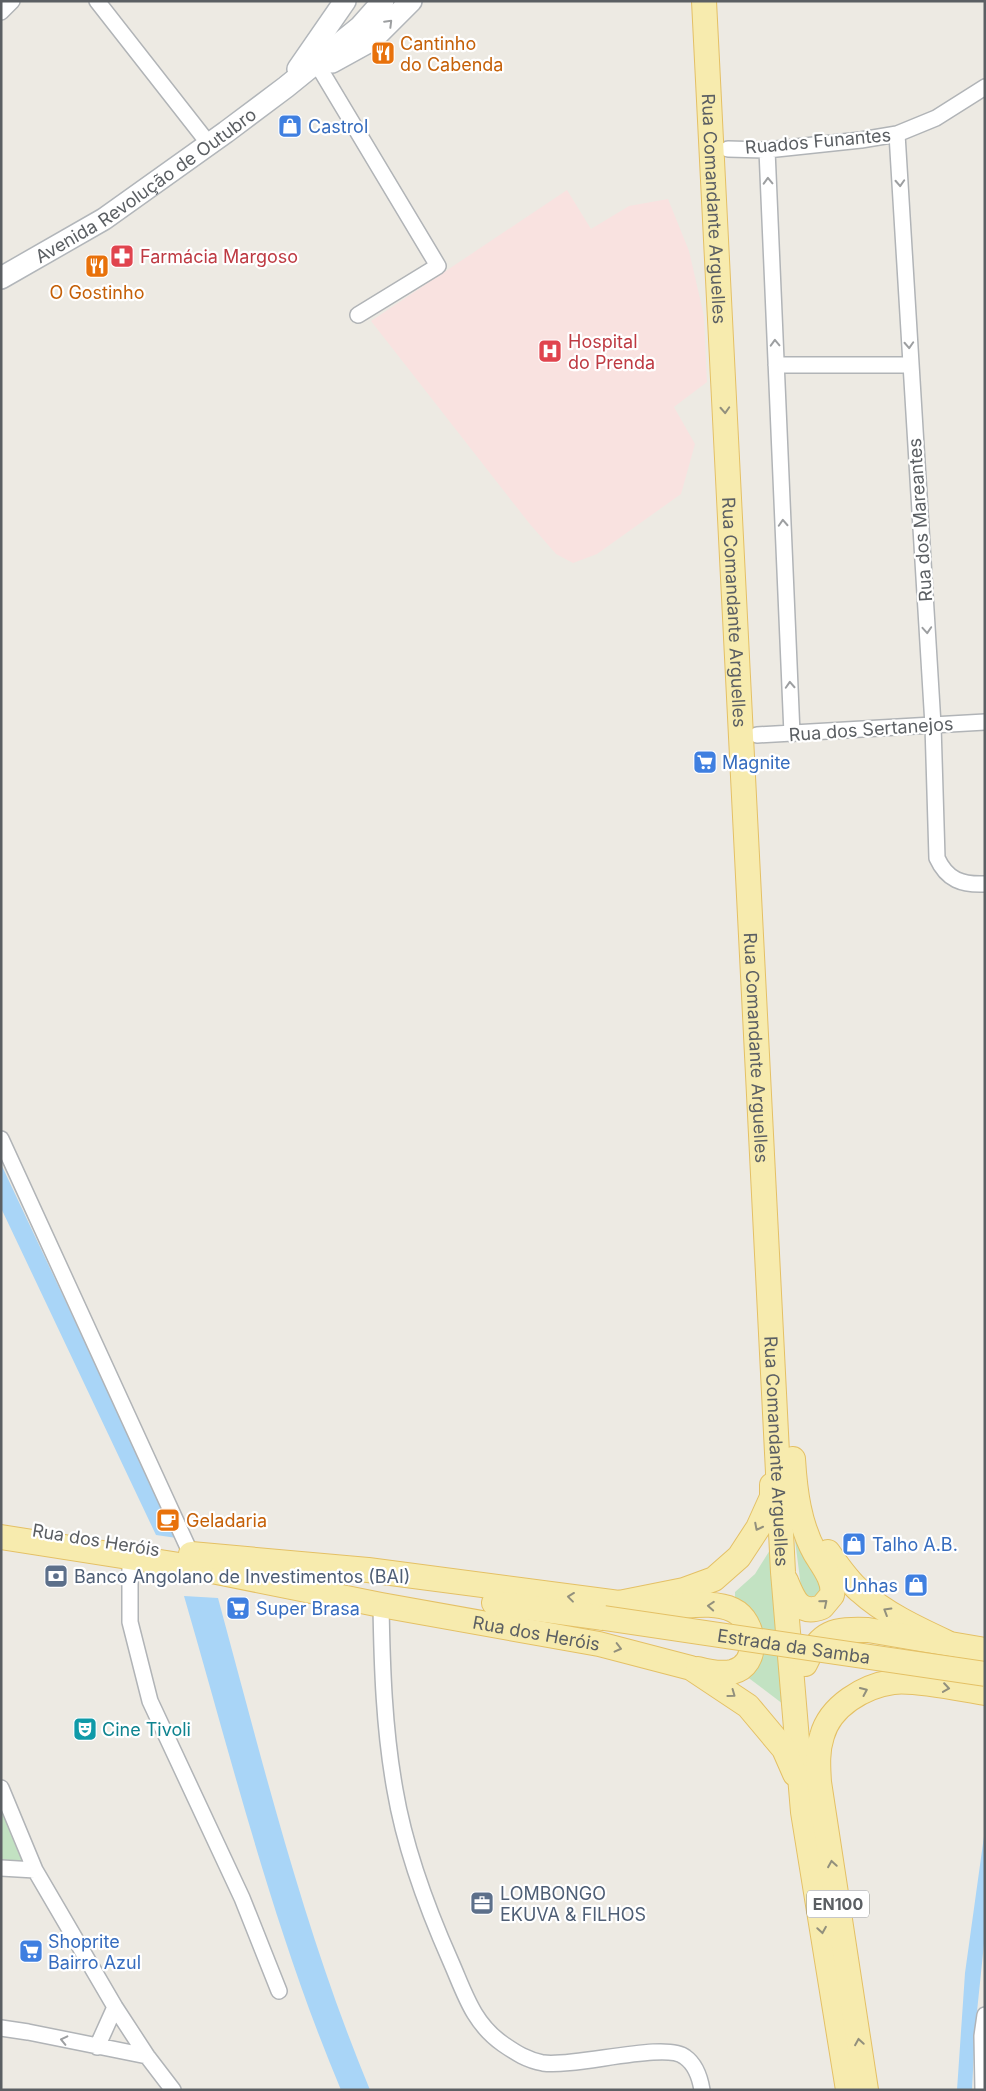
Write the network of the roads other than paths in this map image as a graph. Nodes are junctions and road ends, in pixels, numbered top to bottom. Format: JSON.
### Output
{"nodes":[{"id":1,"x":12,"y":1,"type":"edge"},
{"id":2,"x":97,"y":1,"type":"edge"},
{"id":3,"x":345,"y":1,"type":"edge"},
{"id":4,"x":366,"y":1,"type":"edge"},
{"id":5,"x":383,"y":1,"type":"edge"},
{"id":6,"x":411,"y":1,"type":"edge"},
{"id":7,"x":704,"y":1,"type":"edge"},
{"id":8,"x":718,"y":1,"type":"edge"},
{"id":9,"x":1,"y":12,"type":"edge"},
{"id":10,"x":320,"y":69,"type":"junction"},
{"id":11,"x":985,"y":87,"type":"edge"},
{"id":12,"x":286,"y":88,"type":"junction"},
{"id":13,"x":897,"y":134,"type":"junction"},
{"id":14,"x":209,"y":144,"type":"junction"},
{"id":15,"x":728,"y":148,"type":"junction"},
{"id":16,"x":767,"y":150,"type":"junction"},
{"id":17,"x":1,"y":278,"type":"edge"},
{"id":18,"x":358,"y":315,"type":"dead end"},
{"id":19,"x":776,"y":365,"type":"junction"},
{"id":20,"x":911,"y":365,"type":"junction"},
{"id":21,"x":985,"y":722,"type":"edge"},
{"id":22,"x":933,"y":725,"type":"junction"},
{"id":23,"x":792,"y":734,"type":"junction"},
{"id":24,"x":756,"y":735,"type":"junction"},
{"id":25,"x":979,"y":884,"type":"edge"},
{"id":26,"x":1,"y":1139,"type":"edge"},
{"id":27,"x":783,"y":1428,"type":"junction"},
{"id":28,"x":1,"y":1526,"type":"edge"},
{"id":29,"x":1,"y":1538,"type":"edge"},
{"id":30,"x":130,"y":1557,"type":"junction"},
{"id":31,"x":191,"y":1560,"type":"junction"},
{"id":32,"x":783,"y":1572,"type":"junction"},
{"id":33,"x":381,"y":1605,"type":"junction"},
{"id":34,"x":612,"y":1610,"type":"junction"},
{"id":35,"x":946,"y":1642,"type":"junction"},
{"id":36,"x":985,"y":1650,"type":"edge"},
{"id":37,"x":691,"y":1668,"type":"junction"},
{"id":38,"x":985,"y":1674,"type":"edge"},
{"id":39,"x":985,"y":1693,"type":"edge"},
{"id":40,"x":795,"y":1720,"type":"junction"},
{"id":41,"x":1,"y":1788,"type":"edge"},
{"id":42,"x":803,"y":1812,"type":"junction"},
{"id":43,"x":1,"y":1868,"type":"edge"},
{"id":44,"x":35,"y":1870,"type":"junction"},
{"id":45,"x":279,"y":1991,"type":"dead end"},
{"id":46,"x":115,"y":2007,"type":"junction"},
{"id":47,"x":985,"y":2015,"type":"edge"},
{"id":48,"x":1,"y":2028,"type":"edge"},
{"id":49,"x":97,"y":2047,"type":"junction"},
{"id":50,"x":147,"y":2056,"type":"junction"},
{"id":51,"x":173,"y":2090,"type":"edge"},
{"id":52,"x":702,"y":2090,"type":"edge"},
{"id":53,"x":848,"y":2090,"type":"edge"},
{"id":54,"x":866,"y":2090,"type":"edge"},
{"id":55,"x":983,"y":2090,"type":"edge"}],
"edges":[{"from":1,"to":9,"type":"street"},
{"from":2,"to":14,"type":"street"},
{"from":3,"to":12,"type":"main road","name":"Avenida Revolução de Outubro"},
{"from":4,"to":12,"type":"main road","name":"Avenida Revolução de Outubro"},
{"from":5,"to":12,"type":"main road","name":"Avenida Revolução de Outubro"},
{"from":10,"to":6,"type":"main road","name":"Avenida Revolução de Outubro","one_way":true},
{"from":7,"to":27,"type":"main road","name":"Rua Comandante Arguelles","one_way":true},
{"from":8,"to":15,"type":"main road","name":"Rua Comandante Arguelles"},
{"from":10,"to":12,"type":"main road","name":"Avenida Revolução de Outubro"},
{"from":10,"to":18,"type":"street"},
{"from":11,"to":13,"type":"street","name":"Ruados Funantes"},
{"from":12,"to":14,"type":"main road","name":"Avenida Revolução de Outubro"},
{"from":13,"to":16,"type":"street","name":"Ruados Funantes"},
{"from":13,"to":20,"type":"street","name":"Rua dos Mareantes","one_way":true},
{"from":14,"to":17,"type":"main road","name":"Avenida Revolução de Outubro"},
{"from":15,"to":16,"type":"street","name":"Ruados Funantes"},
{"from":15,"to":24,"type":"main road","name":"Rua Comandante Arguelles"},
{"from":19,"to":16,"type":"street","one_way":true},
{"from":19,"to":20,"type":"street"},
{"from":23,"to":19,"type":"street","one_way":true},
{"from":20,"to":22,"type":"street","name":"Rua dos Mareantes","one_way":true},
{"from":21,"to":22,"type":"street","name":"Rua dos Sertanejos"},
{"from":22,"to":23,"type":"street","name":"Rua dos Sertanejos"},
{"from":22,"to":25,"type":"street","name":"Rua dos Mareantes"},
{"from":23,"to":24,"type":"street","name":"Rua dos Sertanejos"},
{"from":24,"to":27,"type":"main road","name":"Rua Comandante Arguelles"},
{"from":26,"to":31,"type":"street"},
{"from":27,"to":32,"type":"main road","name":"Rua Comandante Arguelles"},
{"from":32,"to":27,"type":"main road","one_way":true},
{"from":27,"to":34,"type":"main road","name":"Rua dos Heróis","one_way":true},
{"from":35,"to":27,"type":"main road","one_way":true},
{"from":28,"to":31,"type":"main road","name":"Rua dos Heróis"},
{"from":29,"to":30,"type":"main road","name":"Rua dos Heróis"},
{"from":30,"to":31,"type":"main road","name":"Rua dos Heróis"},
{"from":30,"to":45,"type":"street"},
{"from":31,"to":33,"type":"main road","name":"Rua dos Heróis"},
{"from":31,"to":34,"type":"main road","name":"Rua dos Heróis"},
{"from":34,"to":31,"type":"main road","name":"Rua dos Heróis","one_way":true},
{"from":32,"to":40,"type":"main road","name":"Rua Comandante Arguelles"},
{"from":33,"to":37,"type":"main road","name":"Rua dos Heróis","one_way":true},
{"from":33,"to":52,"type":"street"},
{"from":37,"to":34,"type":"main road","one_way":true},
{"from":34,"to":38,"type":"main road","name":"Estrada da Samba","bridge":true},
{"from":35,"to":36,"type":"main road"},
{"from":35,"to":40,"type":"main road"},
{"from":37,"to":42,"type":"main road","name":"Rua dos Heróis","one_way":true},
{"from":54,"to":39,"type":"main road","number":"EN100","one_way":true},
{"from":40,"to":42,"type":"main road","name":"Rua Comandante Arguelles","number":"EN100"},
{"from":41,"to":44,"type":"street"},
{"from":42,"to":53,"type":"main road","name":"Rua Comandante Arguelles","number":"EN100","one_way":true},
{"from":43,"to":44,"type":"street"},
{"from":44,"to":46,"type":"street"},
{"from":46,"to":49,"type":"street"},
{"from":46,"to":50,"type":"street"},
{"from":47,"to":55,"type":"street"},
{"from":49,"to":48,"type":"street","one_way":true},
{"from":49,"to":50,"type":"street"},
{"from":50,"to":51,"type":"street"}]}
